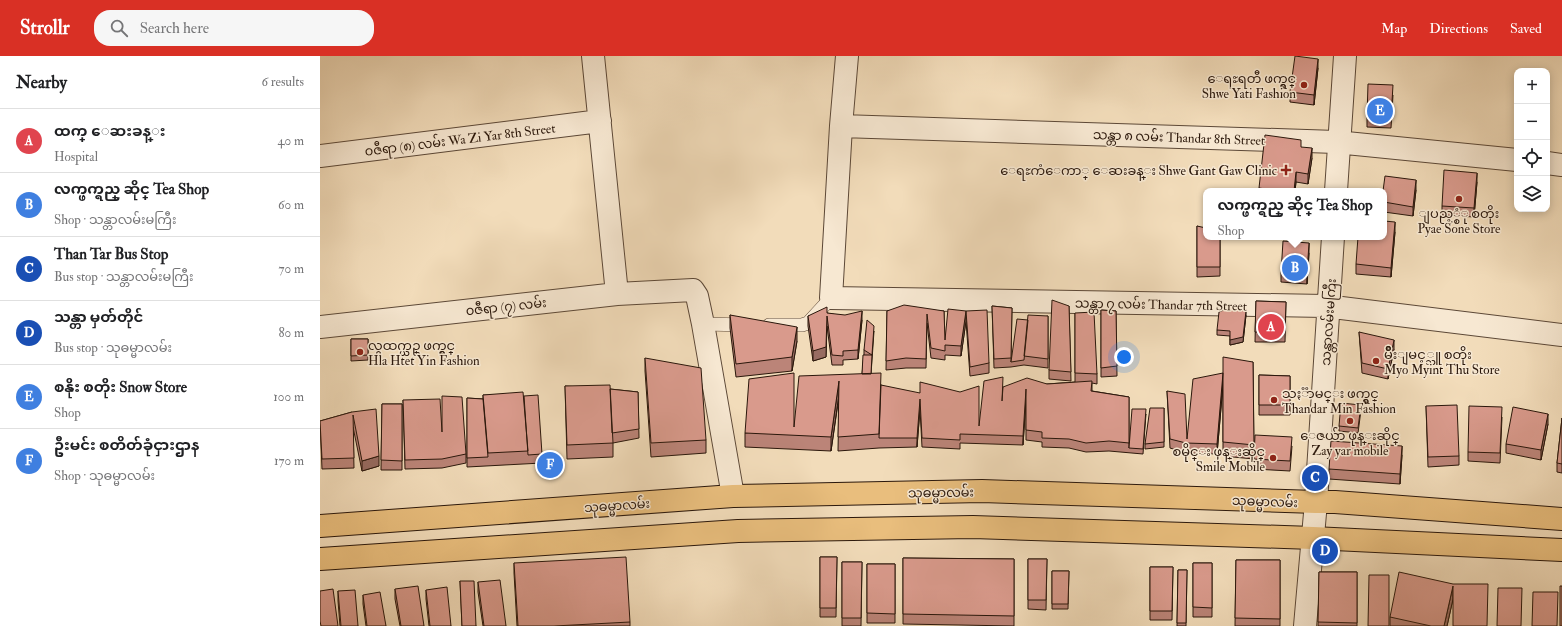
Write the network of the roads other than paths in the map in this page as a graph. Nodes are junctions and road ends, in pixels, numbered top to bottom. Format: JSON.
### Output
{"nodes":[{"id":1,"x":593,"y":56,"type":"edge"},
{"id":2,"x":847,"y":56,"type":"edge"},
{"id":3,"x":1345,"y":56,"type":"edge"},
{"id":4,"x":600,"y":121,"type":"junction"},
{"id":5,"x":841,"y":126,"type":"junction"},
{"id":6,"x":1339,"y":142,"type":"junction"},
{"id":7,"x":320,"y":156,"type":"edge"},
{"id":8,"x":1514,"y":160,"type":"edge"},
{"id":9,"x":1550,"y":163,"type":"edge"},
{"id":10,"x":1562,"y":165,"type":"edge"},
{"id":11,"x":1336,"y":188,"type":"edge"},
{"id":12,"x":1333,"y":240,"type":"edge"},
{"id":13,"x":618,"y":294,"type":"junction"},
{"id":14,"x":831,"y":298,"type":"junction"},
{"id":15,"x":1329,"y":307,"type":"junction"},
{"id":16,"x":703,"y":324,"type":"junction"},
{"id":17,"x":320,"y":327,"type":"edge"},
{"id":18,"x":1562,"y":335,"type":"edge"},
{"id":19,"x":733,"y":496,"type":"junction"},
{"id":20,"x":1316,"y":502,"type":"junction"},
{"id":21,"x":1562,"y":519,"type":"edge"},
{"id":22,"x":320,"y":526,"type":"edge"},
{"id":23,"x":1313,"y":538,"type":"junction"},
{"id":24,"x":1562,"y":550,"type":"edge"},
{"id":25,"x":320,"y":559,"type":"edge"},
{"id":26,"x":1305,"y":626,"type":"edge"}],
"edges":[{"from":1,"to":4,"type":"street"},
{"from":2,"to":5,"type":"street"},
{"from":3,"to":6,"type":"street"},
{"from":4,"to":7,"type":"street","name":"၀ဇီရာ (၈) လမ်း Wa Zi Yar 8th Street"},
{"from":4,"to":13,"type":"street"},
{"from":5,"to":6,"type":"street","name":"သန္တာ ၈ လမ်း Thandar 8th Street"},
{"from":5,"to":14,"type":"street"},
{"from":6,"to":8,"type":"street","name":"သန္တာ ၈ လမ်း Thandar 8th Street"},
{"from":6,"to":11,"type":"street"},
{"from":9,"to":10,"type":"street"},
{"from":12,"to":15,"type":"street","name":"သန္တာလမ်းမကြီး"},
{"from":13,"to":16,"type":"street","name":"၀ဇီရာ (၇) လမ်း"},
{"from":13,"to":17,"type":"street","name":"၀ဇီရာ (၇) လမ်း"},
{"from":14,"to":15,"type":"street","name":"သန္တာ ၇ လမ်း Thandar 7th Street"},
{"from":14,"to":16,"type":"lane"},
{"from":15,"to":18,"type":"street","name":"သန္တာ ၇ လမ်း Thandar 7th Street"},
{"from":15,"to":20,"type":"street","name":"သန္တာလမ်းမကြီး"},
{"from":16,"to":19,"type":"street"},
{"from":19,"to":20,"type":"main road","name":"သုဓမ္မာလမ်း"},
{"from":19,"to":22,"type":"main road","name":"သုဓမ္မာလမ်း"},
{"from":20,"to":21,"type":"main road","name":"သုဓမ္မာလမ်း"},
{"from":20,"to":23,"type":"street","name":"သန္တာလမ်းမကြီး"},
{"from":23,"to":24,"type":"main road"},
{"from":23,"to":25,"type":"main road"},
{"from":23,"to":26,"type":"street","name":"သန္တာလမ်းမကြီး"}]}
